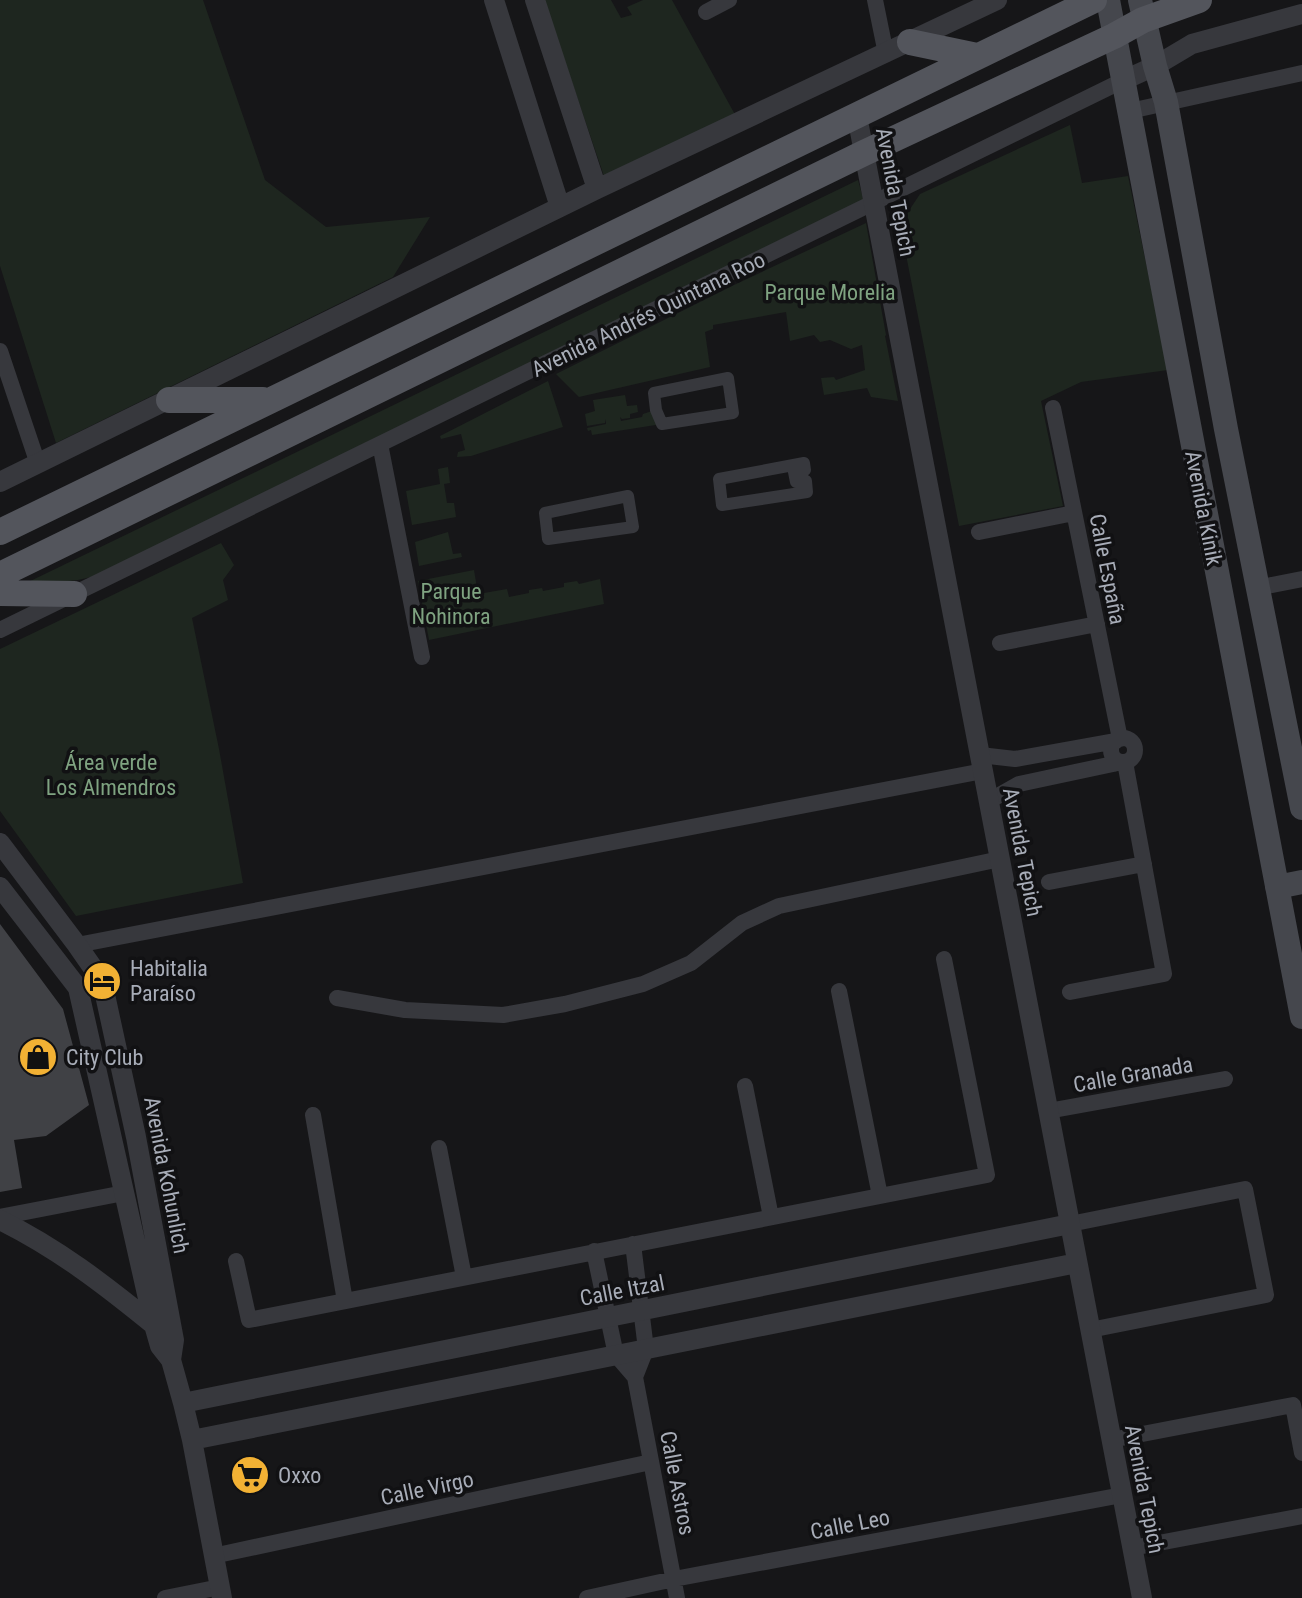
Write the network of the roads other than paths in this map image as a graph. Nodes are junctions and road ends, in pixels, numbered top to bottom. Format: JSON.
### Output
{"nodes":[{"id":1,"x":494,"y":0,"type":"edge"},
{"id":2,"x":535,"y":0,"type":"edge"},
{"id":3,"x":729,"y":0,"type":"edge"},
{"id":4,"x":875,"y":0,"type":"edge"},
{"id":5,"x":997,"y":0,"type":"edge"},
{"id":6,"x":1094,"y":0,"type":"edge"},
{"id":7,"x":1108,"y":0,"type":"edge"},
{"id":8,"x":1199,"y":0,"type":"edge"},
{"id":9,"x":1142,"y":10,"type":"edge"},
{"id":10,"x":706,"y":12,"type":"dead end"},
{"id":11,"x":1302,"y":14,"type":"edge"},
{"id":12,"x":1114,"y":36,"type":"junction"},
{"id":13,"x":910,"y":42,"type":"junction"},
{"id":14,"x":886,"y":54,"type":"junction"},
{"id":15,"x":977,"y":56,"type":"junction"},
{"id":16,"x":1155,"y":66,"type":"junction"},
{"id":17,"x":1302,"y":73,"type":"edge"},
{"id":18,"x":1124,"y":80,"type":"junction"},
{"id":19,"x":1166,"y":102,"type":"junction"},
{"id":20,"x":1130,"y":111,"type":"junction"},
{"id":21,"x":857,"y":116,"type":"junction"},
{"id":22,"x":864,"y":153,"type":"junction"},
{"id":23,"x":597,"y":189,"type":"junction"},
{"id":24,"x":874,"y":203,"type":"junction"},
{"id":25,"x":560,"y":207,"type":"junction"},
{"id":26,"x":0,"y":351,"type":"edge"},
{"id":27,"x":728,"y":378,"type":"joint"},
{"id":28,"x":169,"y":400,"type":"junction"},
{"id":29,"x":271,"y":400,"type":"junction"},
{"id":30,"x":1053,"y":408,"type":"dead end"},
{"id":31,"x":1226,"y":429,"type":"junction"},
{"id":32,"x":1191,"y":438,"type":"junction"},
{"id":33,"x":380,"y":444,"type":"junction"},
{"id":34,"x":38,"y":464,"type":"junction"},
{"id":35,"x":806,"y":481,"type":"joint"},
{"id":36,"x":0,"y":482,"type":"edge"},
{"id":37,"x":1074,"y":513,"type":"junction"},
{"id":38,"x":633,"y":527,"type":"joint"},
{"id":39,"x":0,"y":532,"type":"edge"},
{"id":40,"x":979,"y":532,"type":"dead end"},
{"id":41,"x":0,"y":575,"type":"edge"},
{"id":42,"x":1302,"y":579,"type":"edge"},
{"id":43,"x":1257,"y":588,"type":"junction"},
{"id":44,"x":0,"y":593,"type":"edge"},
{"id":45,"x":74,"y":594,"type":"junction"},
{"id":46,"x":1097,"y":624,"type":"junction"},
{"id":47,"x":0,"y":630,"type":"edge"},
{"id":48,"x":1000,"y":643,"type":"dead end"},
{"id":49,"x":422,"y":657,"type":"dead end"},
{"id":50,"x":1118,"y":740,"type":"junction"},
{"id":51,"x":1098,"y":743,"type":"junction"},
{"id":52,"x":1122,"y":762,"type":"junction"},
{"id":53,"x":981,"y":763,"type":"junction"},
{"id":54,"x":1101,"y":767,"type":"junction"},
{"id":55,"x":989,"y":801,"type":"junction"},
{"id":56,"x":1302,"y":808,"type":"edge"},
{"id":57,"x":0,"y":843,"type":"edge"},
{"id":58,"x":1000,"y":859,"type":"junction"},
{"id":59,"x":1144,"y":864,"type":"junction"},
{"id":60,"x":1049,"y":882,"type":"dead end"},
{"id":61,"x":1302,"y":882,"type":"edge"},
{"id":62,"x":0,"y":887,"type":"edge"},
{"id":63,"x":1277,"y":887,"type":"junction"},
{"id":64,"x":77,"y":945,"type":"junction"},
{"id":65,"x":944,"y":959,"type":"dead end"},
{"id":66,"x":839,"y":991,"type":"dead end"},
{"id":67,"x":1070,"y":992,"type":"dead end"},
{"id":68,"x":337,"y":998,"type":"dead end"},
{"id":69,"x":1302,"y":1017,"type":"edge"},
{"id":70,"x":1225,"y":1079,"type":"dead end"},
{"id":71,"x":745,"y":1086,"type":"dead end"},
{"id":72,"x":1048,"y":1111,"type":"junction"},
{"id":73,"x":313,"y":1115,"type":"dead end"},
{"id":74,"x":439,"y":1148,"type":"dead end"},
{"id":75,"x":124,"y":1193,"type":"junction"},
{"id":76,"x":880,"y":1196,"type":"junction"},
{"id":77,"x":771,"y":1217,"type":"junction"},
{"id":78,"x":0,"y":1218,"type":"edge"},
{"id":79,"x":1070,"y":1224,"type":"junction"},
{"id":80,"x":633,"y":1244,"type":"junction"},
{"id":81,"x":594,"y":1251,"type":"junction"},
{"id":82,"x":236,"y":1261,"type":"dead end"},
{"id":83,"x":1077,"y":1263,"type":"junction"},
{"id":84,"x":464,"y":1277,"type":"junction"},
{"id":85,"x":345,"y":1301,"type":"junction"},
{"id":86,"x":641,"y":1311,"type":"junction"},
{"id":87,"x":608,"y":1317,"type":"junction"},
{"id":88,"x":162,"y":1323,"type":"junction"},
{"id":89,"x":1090,"y":1330,"type":"junction"},
{"id":90,"x":646,"y":1349,"type":"junction"},
{"id":91,"x":616,"y":1355,"type":"junction"},
{"id":92,"x":635,"y":1377,"type":"junction"},
{"id":93,"x":183,"y":1403,"type":"junction"},
{"id":94,"x":192,"y":1440,"type":"junction"},
{"id":95,"x":1111,"y":1440,"type":"junction"},
{"id":96,"x":1302,"y":1453,"type":"edge"},
{"id":97,"x":651,"y":1462,"type":"junction"},
{"id":98,"x":1122,"y":1495,"type":"junction"},
{"id":99,"x":1302,"y":1516,"type":"edge"},
{"id":100,"x":1132,"y":1548,"type":"junction"},
{"id":101,"x":213,"y":1556,"type":"junction"},
{"id":102,"x":674,"y":1579,"type":"junction"},
{"id":103,"x":221,"y":1592,"type":"edge"},
{"id":104,"x":165,"y":1598,"type":"edge"},
{"id":105,"x":587,"y":1598,"type":"edge"},
{"id":106,"x":677,"y":1598,"type":"edge"},
{"id":107,"x":1142,"y":1598,"type":"edge"}],
"edges":[{"from":1,"to":25,"type":"street"},
{"from":2,"to":23,"type":"street"},
{"from":3,"to":10,"type":"street"},
{"from":4,"to":14,"type":"street"},
{"from":5,"to":13,"type":"street"},
{"from":6,"to":15,"type":"main road"},
{"from":7,"to":12,"type":"main road","name":"Avenida Kinik"},
{"from":8,"to":9,"type":"main road"},
{"from":9,"to":12,"type":"main road"},
{"from":9,"to":16,"type":"main road","name":"Avenida Kinik"},
{"from":11,"to":16,"type":"street","name":"Avenida Andrés Quintana Roo"},
{"from":12,"to":18,"type":"main road","name":"Avenida Kinik"},
{"from":12,"to":22,"type":"main road"},
{"from":13,"to":14,"type":"street"},
{"from":13,"to":15,"type":"main road"},
{"from":14,"to":23,"type":"street"},
{"from":15,"to":21,"type":"main road"},
{"from":16,"to":18,"type":"street","name":"Avenida Andrés Quintana Roo"},
{"from":16,"to":19,"type":"main road","name":"Avenida Kinik"},
{"from":17,"to":19,"type":"street"},
{"from":18,"to":20,"type":"main road","name":"Avenida Kinik"},
{"from":18,"to":24,"type":"street","name":"Avenida Andrés Quintana Roo"},
{"from":19,"to":20,"type":"street"},
{"from":19,"to":31,"type":"main road","name":"Avenida Kinik"},
{"from":20,"to":32,"type":"main road","name":"Avenida Kinik"},
{"from":21,"to":22,"type":"street","name":"Avenida Tepich"},
{"from":21,"to":29,"type":"main road"},
{"from":22,"to":24,"type":"street","name":"Avenida Tepich"},
{"from":22,"to":41,"type":"main road"},
{"from":23,"to":25,"type":"street"},
{"from":24,"to":33,"type":"street","name":"Avenida Andrés Quintana Roo"},
{"from":24,"to":53,"type":"street","name":"Avenida Tepich"},
{"from":25,"to":28,"type":"street"},
{"from":26,"to":34,"type":"street"},
{"from":27,"to":27,"type":"street"},
{"from":28,"to":29,"type":"main road"},
{"from":28,"to":34,"type":"street"},
{"from":29,"to":39,"type":"main road"},
{"from":30,"to":37,"type":"street","name":"Calle España"},
{"from":31,"to":32,"type":"main road"},
{"from":31,"to":43,"type":"main road","name":"Avenida Kinik"},
{"from":32,"to":63,"type":"main road","name":"Avenida Kinik"},
{"from":33,"to":45,"type":"street","name":"Avenida Andrés Quintana Roo"},
{"from":33,"to":49,"type":"street"},
{"from":34,"to":36,"type":"street"},
{"from":35,"to":35,"type":"street"},
{"from":37,"to":40,"type":"street"},
{"from":37,"to":46,"type":"street","name":"Calle España"},
{"from":38,"to":38,"type":"street"},
{"from":42,"to":43,"type":"street"},
{"from":43,"to":56,"type":"main road","name":"Avenida Kinik"},
{"from":44,"to":45,"type":"main road"},
{"from":45,"to":47,"type":"street","name":"Avenida Andrés Quintana Roo"},
{"from":46,"to":48,"type":"street"},
{"from":46,"to":50,"type":"street","name":"Calle España"},
{"from":50,"to":51,"type":"street"},
{"from":50,"to":52,"type":"street","name":"Calle España"},
{"from":51,"to":53,"type":"street"},
{"from":51,"to":54,"type":"street"},
{"from":52,"to":54,"type":"street"},
{"from":52,"to":59,"type":"street","name":"Calle España"},
{"from":53,"to":55,"type":"street","name":"Avenida Tepich"},
{"from":53,"to":64,"type":"street"},
{"from":54,"to":55,"type":"street"},
{"from":55,"to":58,"type":"street","name":"Avenida Tepich"},
{"from":57,"to":64,"type":"street","name":"Avenida Kohunlich"},
{"from":58,"to":68,"type":"street"},
{"from":58,"to":72,"type":"street","name":"Avenida Tepich"},
{"from":59,"to":60,"type":"street"},
{"from":59,"to":67,"type":"street","name":"Calle España"},
{"from":61,"to":63,"type":"main road"},
{"from":62,"to":75,"type":"street","name":"Avenida Kohunlich"},
{"from":63,"to":69,"type":"main road","name":"Avenida Kinik"},
{"from":64,"to":88,"type":"street","name":"Avenida Kohunlich"},
{"from":65,"to":76,"type":"street"},
{"from":66,"to":76,"type":"street"},
{"from":70,"to":72,"type":"street","name":"Calle Granada"},
{"from":71,"to":77,"type":"street"},
{"from":72,"to":79,"type":"street","name":"Avenida Tepich"},
{"from":73,"to":85,"type":"street"},
{"from":74,"to":84,"type":"street"},
{"from":75,"to":78,"type":"street"},
{"from":75,"to":88,"type":"street","name":"Avenida Kohunlich"},
{"from":76,"to":77,"type":"street"},
{"from":77,"to":80,"type":"street"},
{"from":78,"to":88,"type":"street"},
{"from":79,"to":83,"type":"street","name":"Avenida Tepich"},
{"from":79,"to":86,"type":"street","name":"Calle Itzal"},
{"from":79,"to":89,"type":"street"},
{"from":80,"to":81,"type":"street"},
{"from":80,"to":86,"type":"street"},
{"from":81,"to":84,"type":"street"},
{"from":81,"to":87,"type":"street"},
{"from":82,"to":85,"type":"street"},
{"from":83,"to":89,"type":"street","name":"Avenida Tepich"},
{"from":83,"to":90,"type":"street"},
{"from":84,"to":85,"type":"street"},
{"from":86,"to":87,"type":"street","name":"Calle Itzal"},
{"from":86,"to":90,"type":"street"},
{"from":87,"to":91,"type":"street"},
{"from":87,"to":93,"type":"street","name":"Calle Itzal"},
{"from":88,"to":93,"type":"street","name":"Avenida Kohunlich"},
{"from":89,"to":95,"type":"street","name":"Avenida Tepich"},
{"from":90,"to":91,"type":"street"},
{"from":90,"to":92,"type":"street"},
{"from":91,"to":92,"type":"street"},
{"from":91,"to":94,"type":"street"},
{"from":92,"to":97,"type":"street","name":"Calle Astros"},
{"from":93,"to":94,"type":"street","name":"Avenida Kohunlich"},
{"from":94,"to":101,"type":"street","name":"Avenida Kohunlich"},
{"from":95,"to":96,"type":"street"},
{"from":95,"to":98,"type":"street","name":"Avenida Tepich"},
{"from":97,"to":101,"type":"street","name":"Calle Virgo"},
{"from":97,"to":102,"type":"street","name":"Calle Astros"},
{"from":98,"to":100,"type":"street","name":"Avenida Tepich"},
{"from":98,"to":102,"type":"street","name":"Calle Leo"},
{"from":99,"to":100,"type":"street"},
{"from":100,"to":107,"type":"street","name":"Avenida Tepich"},
{"from":101,"to":103,"type":"street","name":"Avenida Kohunlich"},
{"from":102,"to":105,"type":"street","name":"Calle Leo"},
{"from":102,"to":106,"type":"street","name":"Calle Astros"},
{"from":103,"to":104,"type":"street"}]}
